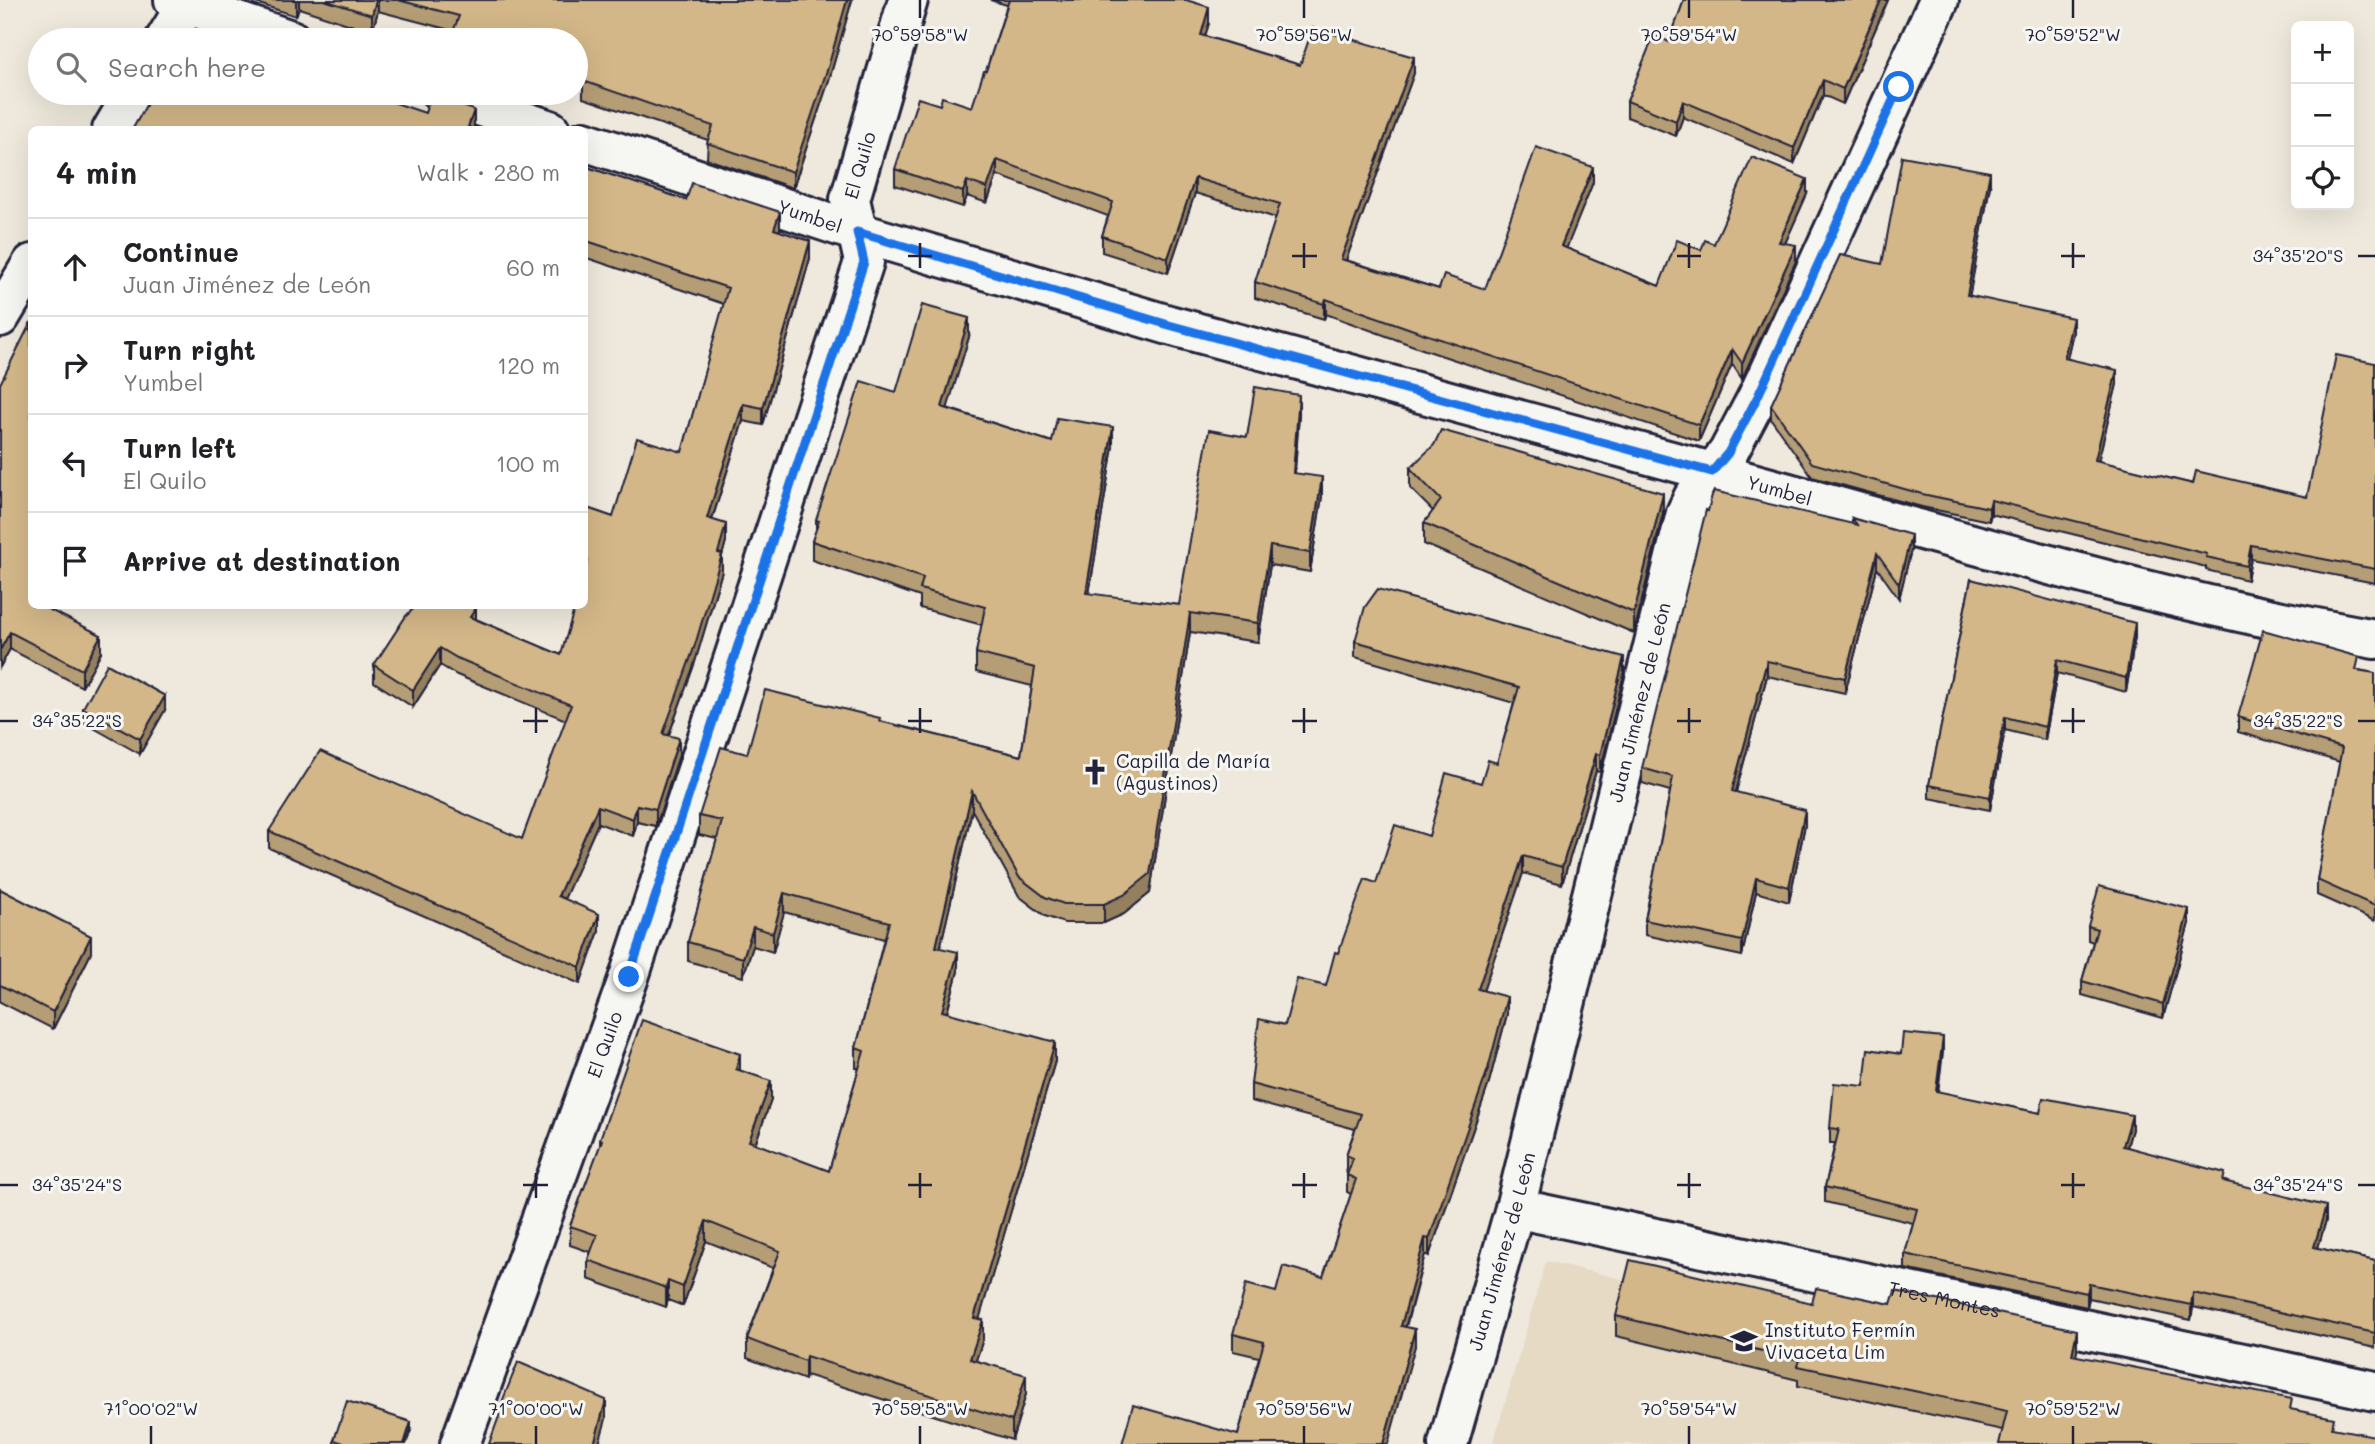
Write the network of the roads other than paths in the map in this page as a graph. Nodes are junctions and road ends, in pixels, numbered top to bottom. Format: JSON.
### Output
{"nodes":[{"id":1,"x":908,"y":0,"type":"edge"},
{"id":2,"x":1938,"y":0,"type":"edge"},
{"id":3,"x":181,"y":2,"type":"edge"},
{"id":4,"x":170,"y":28,"type":"edge"},
{"id":5,"x":256,"y":28,"type":"edge"},
{"id":6,"x":127,"y":105,"type":"edge"},
{"id":7,"x":476,"y":105,"type":"edge"},
{"id":8,"x":114,"y":126,"type":"edge"},
{"id":9,"x":538,"y":126,"type":"edge"},
{"id":10,"x":588,"y":142,"type":"edge"},
{"id":11,"x":857,"y":232,"type":"junction"},
{"id":12,"x":28,"y":271,"type":"edge"},
{"id":13,"x":0,"y":317,"type":"edge"},
{"id":14,"x":1712,"y":472,"type":"junction"},
{"id":15,"x":2375,"y":639,"type":"edge"},
{"id":16,"x":1515,"y":1208,"type":"junction"},
{"id":17,"x":2375,"y":1391,"type":"edge"},
{"id":18,"x":460,"y":1444,"type":"edge"},
{"id":19,"x":1448,"y":1444,"type":"edge"}],
"edges":[{"from":1,"to":11,"type":"street","name":"El Quilo"},
{"from":2,"to":14,"type":"street","name":"Juan Jiménez de León"},
{"from":3,"to":4,"type":"street"},
{"from":3,"to":5,"type":"street"},
{"from":6,"to":8,"type":"street"},
{"from":7,"to":9,"type":"street"},
{"from":10,"to":11,"type":"street","name":"Yumbel"},
{"from":11,"to":14,"type":"street","name":"Yumbel"},
{"from":11,"to":18,"type":"street","name":"El Quilo"},
{"from":12,"to":13,"type":"street"},
{"from":14,"to":15,"type":"street","name":"Yumbel"},
{"from":14,"to":16,"type":"street","name":"Juan Jiménez de León"},
{"from":16,"to":17,"type":"street","name":"Tres Montes"},
{"from":16,"to":19,"type":"street","name":"Juan Jiménez de León"}]}
